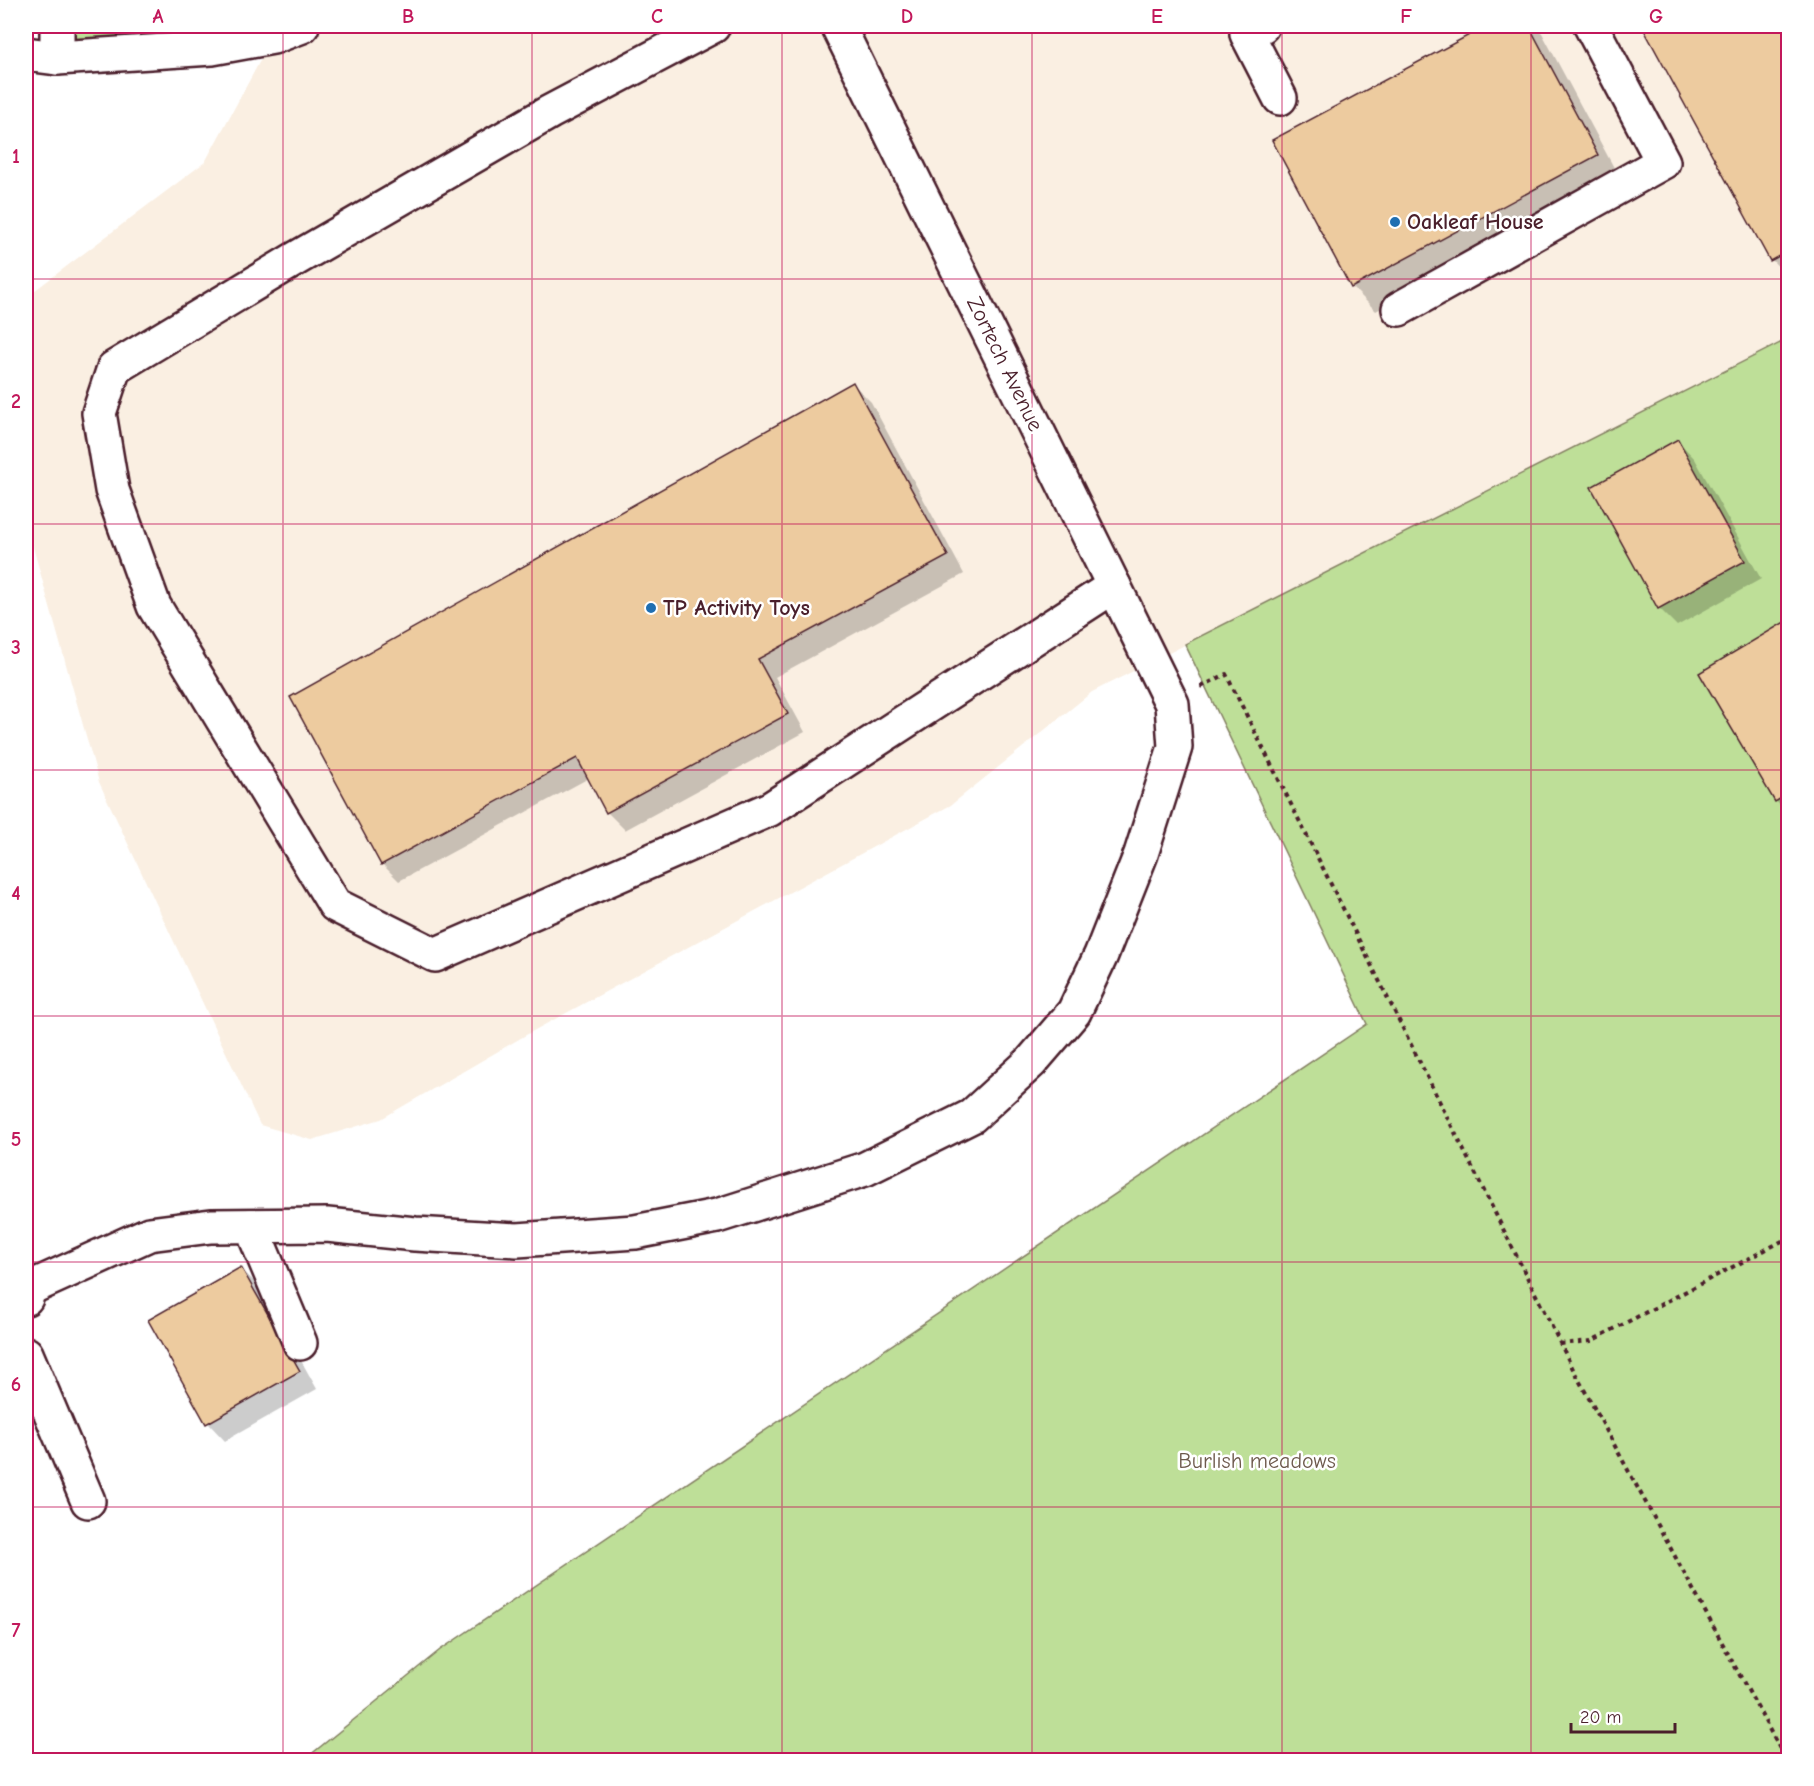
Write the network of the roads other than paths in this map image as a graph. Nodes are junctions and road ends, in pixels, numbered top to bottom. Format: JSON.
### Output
{"nodes":[{"id":1,"x":57,"y":26,"type":"edge"},
{"id":2,"x":302,"y":26,"type":"edge"},
{"id":3,"x":713,"y":26,"type":"edge"},
{"id":4,"x":838,"y":26,"type":"edge"},
{"id":5,"x":1262,"y":26,"type":"edge"},
{"id":6,"x":1591,"y":26,"type":"edge"},
{"id":7,"x":41,"y":56,"type":"edge"},
{"id":8,"x":1280,"y":98,"type":"dead end"},
{"id":9,"x":1399,"y":309,"type":"dead end"},
{"id":10,"x":1114,"y":586,"type":"junction"},
{"id":11,"x":250,"y":1226,"type":"junction"},
{"id":12,"x":26,"y":1298,"type":"edge"},
{"id":13,"x":300,"y":1343,"type":"dead end"},
{"id":14,"x":26,"y":1354,"type":"edge"},
{"id":15,"x":88,"y":1501,"type":"dead end"}],
"edges":[{"from":1,"to":7,"type":"street"},
{"from":2,"to":7,"type":"street"},
{"from":3,"to":10,"type":"street"},
{"from":4,"to":10,"type":"street","name":"Zortech Avenue"},
{"from":5,"to":8,"type":"street"},
{"from":6,"to":9,"type":"street"},
{"from":10,"to":11,"type":"street","name":"Zortech Avenue"},
{"from":11,"to":12,"type":"street"},
{"from":11,"to":13,"type":"street"},
{"from":14,"to":15,"type":"street"}]}
